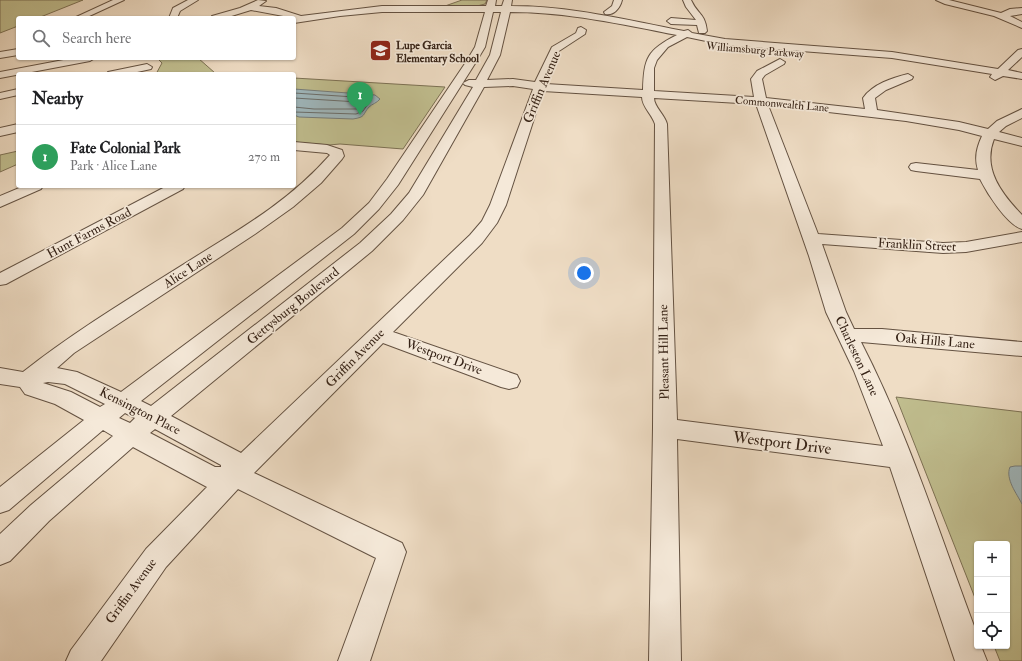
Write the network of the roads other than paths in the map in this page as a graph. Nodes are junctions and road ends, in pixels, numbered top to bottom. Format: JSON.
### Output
{"nodes":[{"id":1,"x":120,"y":0,"type":"edge"},
{"id":2,"x":194,"y":0,"type":"edge"},
{"id":3,"x":264,"y":0,"type":"edge"},
{"id":4,"x":618,"y":0,"type":"edge"},
{"id":5,"x":687,"y":0,"type":"edge"},
{"id":6,"x":550,"y":1,"type":"dead end"},
{"id":7,"x":943,"y":1,"type":"edge"},
{"id":8,"x":252,"y":6,"type":"junction"},
{"id":9,"x":500,"y":6,"type":"edge"},
{"id":10,"x":1022,"y":11,"type":"edge"},
{"id":11,"x":608,"y":12,"type":"junction"},
{"id":12,"x":1008,"y":15,"type":"junction"},
{"id":13,"x":83,"y":16,"type":"edge"},
{"id":14,"x":174,"y":16,"type":"edge"},
{"id":15,"x":221,"y":16,"type":"edge"},
{"id":16,"x":290,"y":16,"type":"edge"},
{"id":17,"x":298,"y":19,"type":"edge"},
{"id":18,"x":702,"y":25,"type":"junction"},
{"id":19,"x":1022,"y":25,"type":"edge"},
{"id":20,"x":581,"y":30,"type":"dead end"},
{"id":21,"x":685,"y":38,"type":"junction"},
{"id":22,"x":16,"y":52,"type":"edge"},
{"id":23,"x":1022,"y":52,"type":"edge"},
{"id":24,"x":0,"y":55,"type":"edge"},
{"id":25,"x":79,"y":60,"type":"edge"},
{"id":26,"x":136,"y":60,"type":"edge"},
{"id":27,"x":780,"y":62,"type":"dead end"},
{"id":28,"x":148,"y":66,"type":"edge"},
{"id":29,"x":121,"y":72,"type":"edge"},
{"id":30,"x":998,"y":74,"type":"junction"},
{"id":31,"x":0,"y":75,"type":"edge"},
{"id":32,"x":908,"y":76,"type":"dead end"},
{"id":33,"x":1022,"y":76,"type":"edge"},
{"id":34,"x":1022,"y":82,"type":"edge"},
{"id":35,"x":458,"y":83,"type":"junction"},
{"id":36,"x":480,"y":84,"type":"junction"},
{"id":37,"x":539,"y":87,"type":"junction"},
{"id":38,"x":16,"y":92,"type":"edge"},
{"id":39,"x":647,"y":94,"type":"junction"},
{"id":40,"x":0,"y":96,"type":"edge"},
{"id":41,"x":760,"y":101,"type":"junction"},
{"id":42,"x":872,"y":113,"type":"junction"},
{"id":43,"x":1022,"y":113,"type":"edge"},
{"id":44,"x":16,"y":128,"type":"edge"},
{"id":45,"x":0,"y":132,"type":"edge"},
{"id":46,"x":991,"y":134,"type":"junction"},
{"id":47,"x":1022,"y":142,"type":"edge"},
{"id":48,"x":296,"y":146,"type":"edge"},
{"id":49,"x":916,"y":166,"type":"dead end"},
{"id":50,"x":986,"y":175,"type":"junction"},
{"id":51,"x":32,"y":188,"type":"edge"},
{"id":52,"x":174,"y":188,"type":"edge"},
{"id":53,"x":0,"y":202,"type":"edge"},
{"id":54,"x":1022,"y":224,"type":"edge"},
{"id":55,"x":1022,"y":237,"type":"edge"},
{"id":56,"x":812,"y":238,"type":"junction"},
{"id":57,"x":0,"y":280,"type":"edge"},
{"id":58,"x":379,"y":334,"type":"junction"},
{"id":59,"x":848,"y":335,"type":"junction"},
{"id":60,"x":1022,"y":349,"type":"edge"},
{"id":61,"x":0,"y":376,"type":"edge"},
{"id":62,"x":27,"y":380,"type":"junction"},
{"id":63,"x":508,"y":381,"type":"dead end"},
{"id":64,"x":123,"y":403,"type":"junction"},
{"id":65,"x":154,"y":417,"type":"junction"},
{"id":66,"x":101,"y":419,"type":"junction"},
{"id":67,"x":665,"y":428,"type":"junction"},
{"id":68,"x":131,"y":435,"type":"junction"},
{"id":69,"x":900,"y":458,"type":"junction"},
{"id":70,"x":235,"y":476,"type":"junction"},
{"id":71,"x":0,"y":502,"type":"edge"},
{"id":72,"x":0,"y":552,"type":"edge"},
{"id":73,"x":82,"y":661,"type":"edge"},
{"id":74,"x":354,"y":661,"type":"edge"},
{"id":75,"x":665,"y":661,"type":"edge"},
{"id":76,"x":972,"y":661,"type":"edge"}],
"edges":[{"from":1,"to":13,"type":"street"},
{"from":2,"to":14,"type":"street"},
{"from":3,"to":8,"type":"street"},
{"from":4,"to":11,"type":"street"},
{"from":5,"to":18,"type":"street"},
{"from":6,"to":11,"type":"street"},
{"from":7,"to":12,"type":"street"},
{"from":8,"to":15,"type":"street"},
{"from":8,"to":16,"type":"street"},
{"from":9,"to":17,"type":"street","name":"Williamsburg Parkway"},
{"from":9,"to":21,"type":"street","name":"Williamsburg Parkway"},
{"from":9,"to":35,"type":"street","name":"Gettysburg Boulevard"},
{"from":9,"to":36,"type":"street","name":"Gettysburg Boulevard"},
{"from":10,"to":12,"type":"street"},
{"from":11,"to":18,"type":"street"},
{"from":12,"to":19,"type":"street"},
{"from":18,"to":21,"type":"street","name":"Pleasant Hill Lane"},
{"from":20,"to":37,"type":"street","name":"Griffin Avenue"},
{"from":21,"to":30,"type":"street","name":"Williamsburg Parkway"},
{"from":21,"to":39,"type":"street","name":"Pleasant Hill Lane"},
{"from":22,"to":24,"type":"street"},
{"from":23,"to":30,"type":"street"},
{"from":25,"to":31,"type":"street"},
{"from":26,"to":28,"type":"street"},
{"from":27,"to":41,"type":"street","name":"Charleston Lane"},
{"from":28,"to":29,"type":"street"},
{"from":30,"to":33,"type":"street","name":"Williamsburg Parkway"},
{"from":30,"to":34,"type":"street","name":"Williamsburg Parkway"},
{"from":32,"to":42,"type":"street"},
{"from":35,"to":36,"type":"street","name":"Commonwealth Lane"},
{"from":35,"to":64,"type":"street","name":"Gettysburg Boulevard"},
{"from":36,"to":37,"type":"street","name":"Commonwealth Lane"},
{"from":36,"to":65,"type":"street","name":"Gettysburg Boulevard"},
{"from":37,"to":39,"type":"street","name":"Commonwealth Lane"},
{"from":37,"to":58,"type":"street","name":"Griffin Avenue"},
{"from":38,"to":40,"type":"street"},
{"from":39,"to":41,"type":"street","name":"Commonwealth Lane"},
{"from":39,"to":67,"type":"street","name":"Pleasant Hill Lane"},
{"from":41,"to":42,"type":"street","name":"Commonwealth Lane"},
{"from":41,"to":56,"type":"street","name":"Charleston Lane"},
{"from":42,"to":46,"type":"street","name":"Commonwealth Lane"},
{"from":43,"to":46,"type":"street"},
{"from":44,"to":45,"type":"street"},
{"from":46,"to":47,"type":"street","name":"Commonwealth Lane"},
{"from":46,"to":50,"type":"street"},
{"from":48,"to":62,"type":"street","name":"Alice Lane"},
{"from":49,"to":50,"type":"street"},
{"from":50,"to":54,"type":"street"},
{"from":51,"to":53,"type":"street"},
{"from":52,"to":57,"type":"street","name":"Hunt Farms Road"},
{"from":55,"to":56,"type":"street","name":"Franklin Street"},
{"from":56,"to":59,"type":"street","name":"Charleston Lane"},
{"from":58,"to":63,"type":"street","name":"Westport Drive"},
{"from":58,"to":70,"type":"street","name":"Griffin Avenue"},
{"from":59,"to":60,"type":"street","name":"Oak Hills Lane"},
{"from":59,"to":69,"type":"street","name":"Charleston Lane"},
{"from":61,"to":62,"type":"street","name":"Kensington Place"},
{"from":62,"to":64,"type":"street","name":"Kensington Place"},
{"from":62,"to":66,"type":"street","name":"Kensington Place"},
{"from":64,"to":65,"type":"street","name":"Kensington Place"},
{"from":64,"to":66,"type":"street","name":"Gettysburg Boulevard"},
{"from":65,"to":68,"type":"street","name":"Gettysburg Boulevard"},
{"from":65,"to":70,"type":"street","name":"Kensington Place"},
{"from":66,"to":68,"type":"street","name":"Kensington Place"},
{"from":66,"to":71,"type":"street","name":"Gettysburg Boulevard"},
{"from":67,"to":69,"type":"street","name":"Westport Drive"},
{"from":67,"to":75,"type":"street","name":"Pleasant Hill Lane"},
{"from":68,"to":70,"type":"street","name":"Kensington Place"},
{"from":68,"to":72,"type":"street","name":"Gettysburg Boulevard"},
{"from":69,"to":76,"type":"street","name":"Charleston Lane"},
{"from":70,"to":73,"type":"street","name":"Griffin Avenue"},
{"from":70,"to":74,"type":"street"}]}
